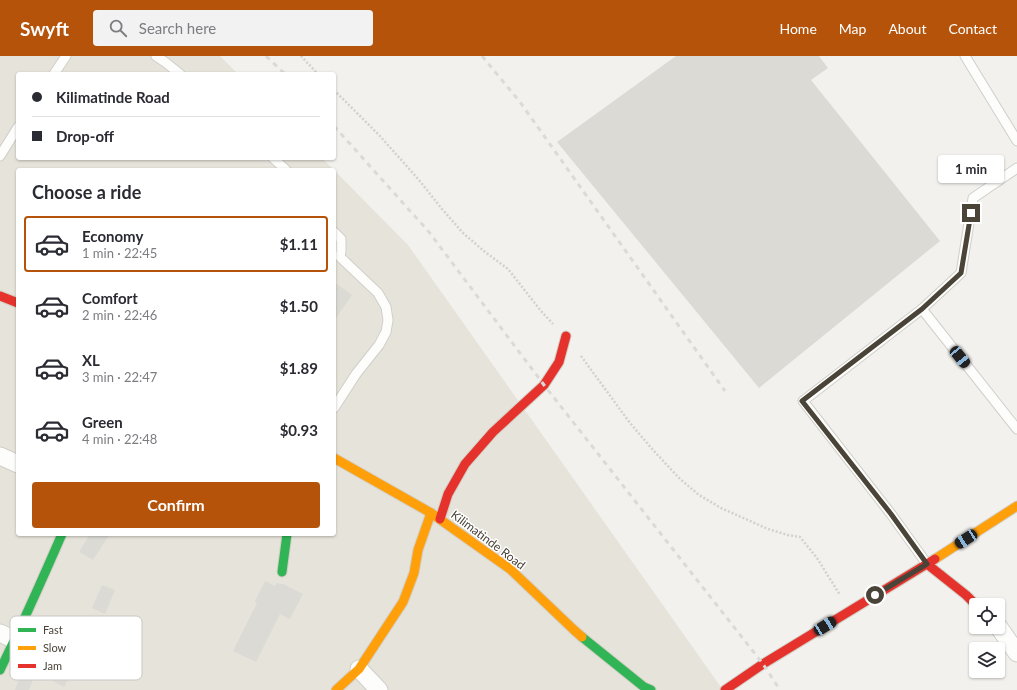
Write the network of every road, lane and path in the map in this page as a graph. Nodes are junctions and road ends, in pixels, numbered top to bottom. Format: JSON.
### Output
{"nodes":[{"id":1,"x":66,"y":56,"type":"edge"},
{"id":2,"x":156,"y":56,"type":"edge"},
{"id":3,"x":301,"y":56,"type":"edge"},
{"id":4,"x":965,"y":56,"type":"edge"},
{"id":5,"x":55,"y":72,"type":"edge"},
{"id":6,"x":178,"y":72,"type":"edge"},
{"id":7,"x":316,"y":72,"type":"edge"},
{"id":8,"x":336,"y":92,"type":"edge"},
{"id":9,"x":16,"y":130,"type":"edge"},
{"id":10,"x":1017,"y":141,"type":"edge"},
{"id":11,"x":0,"y":156,"type":"edge"},
{"id":12,"x":275,"y":160,"type":"edge"},
{"id":13,"x":284,"y":168,"type":"edge"},
{"id":14,"x":1017,"y":168,"type":"edge"},
{"id":15,"x":336,"y":234,"type":"edge"},
{"id":16,"x":0,"y":296,"type":"edge"},
{"id":17,"x":16,"y":302,"type":"edge"},
{"id":18,"x":922,"y":309,"type":"junction"},
{"id":19,"x":566,"y":336,"type":"junction"},
{"id":20,"x":336,"y":405,"type":"edge"},
{"id":21,"x":1017,"y":429,"type":"edge"},
{"id":22,"x":0,"y":456,"type":"edge"},
{"id":23,"x":336,"y":459,"type":"edge"},
{"id":24,"x":16,"y":463,"type":"edge"},
{"id":25,"x":1017,"y":506,"type":"edge"},
{"id":26,"x":431,"y":513,"type":"junction"},
{"id":27,"x":440,"y":519,"type":"junction"},
{"id":28,"x":61,"y":536,"type":"edge"},
{"id":29,"x":287,"y":536,"type":"edge"},
{"id":30,"x":927,"y":564,"type":"junction"},
{"id":31,"x":282,"y":572,"type":"dead end"},
{"id":32,"x":969,"y":598,"type":"edge"},
{"id":33,"x":850,"y":610,"type":"junction"},
{"id":34,"x":21,"y":616,"type":"edge"},
{"id":35,"x":1004,"y":634,"type":"edge"},
{"id":36,"x":8,"y":636,"type":"edge"},
{"id":37,"x":1017,"y":653,"type":"edge"},
{"id":38,"x":359,"y":669,"type":"junction"},
{"id":39,"x":0,"y":670,"type":"edge"},
{"id":40,"x":336,"y":690,"type":"edge"},
{"id":41,"x":379,"y":690,"type":"edge"},
{"id":42,"x":650,"y":690,"type":"edge"},
{"id":43,"x":725,"y":690,"type":"edge"}],
"edges":[{"from":1,"to":5,"type":"lane"},
{"from":2,"to":6,"type":"lane"},
{"from":3,"to":7,"type":"path"},
{"from":4,"to":10,"type":"lane"},
{"from":8,"to":19,"type":"path"},
{"from":9,"to":11,"type":"lane"},
{"from":12,"to":13,"type":"lane"},
{"from":14,"to":18,"type":"lane"},
{"from":15,"to":20,"type":"lane"},
{"from":16,"to":17,"type":"main road"},
{"from":18,"to":21,"type":"lane"},
{"from":18,"to":30,"type":"lane"},
{"from":19,"to":27,"type":"main road"},
{"from":19,"to":33,"type":"path"},
{"from":22,"to":24,"type":"street"},
{"from":23,"to":26,"type":"main road","name":"Kilimatinde Road"},
{"from":25,"to":30,"type":"main road"},
{"from":26,"to":27,"type":"main road","name":"Kilimatinde Road"},
{"from":26,"to":38,"type":"main road"},
{"from":27,"to":42,"type":"main road","name":"Kilimatinde Road"},
{"from":28,"to":34,"type":"main road"},
{"from":29,"to":31,"type":"main road"},
{"from":30,"to":32,"type":"main road"},
{"from":30,"to":33,"type":"main road"},
{"from":33,"to":43,"type":"main road"},
{"from":35,"to":37,"type":"street"},
{"from":36,"to":39,"type":"main road"},
{"from":38,"to":40,"type":"main road"},
{"from":38,"to":41,"type":"street"}]}
